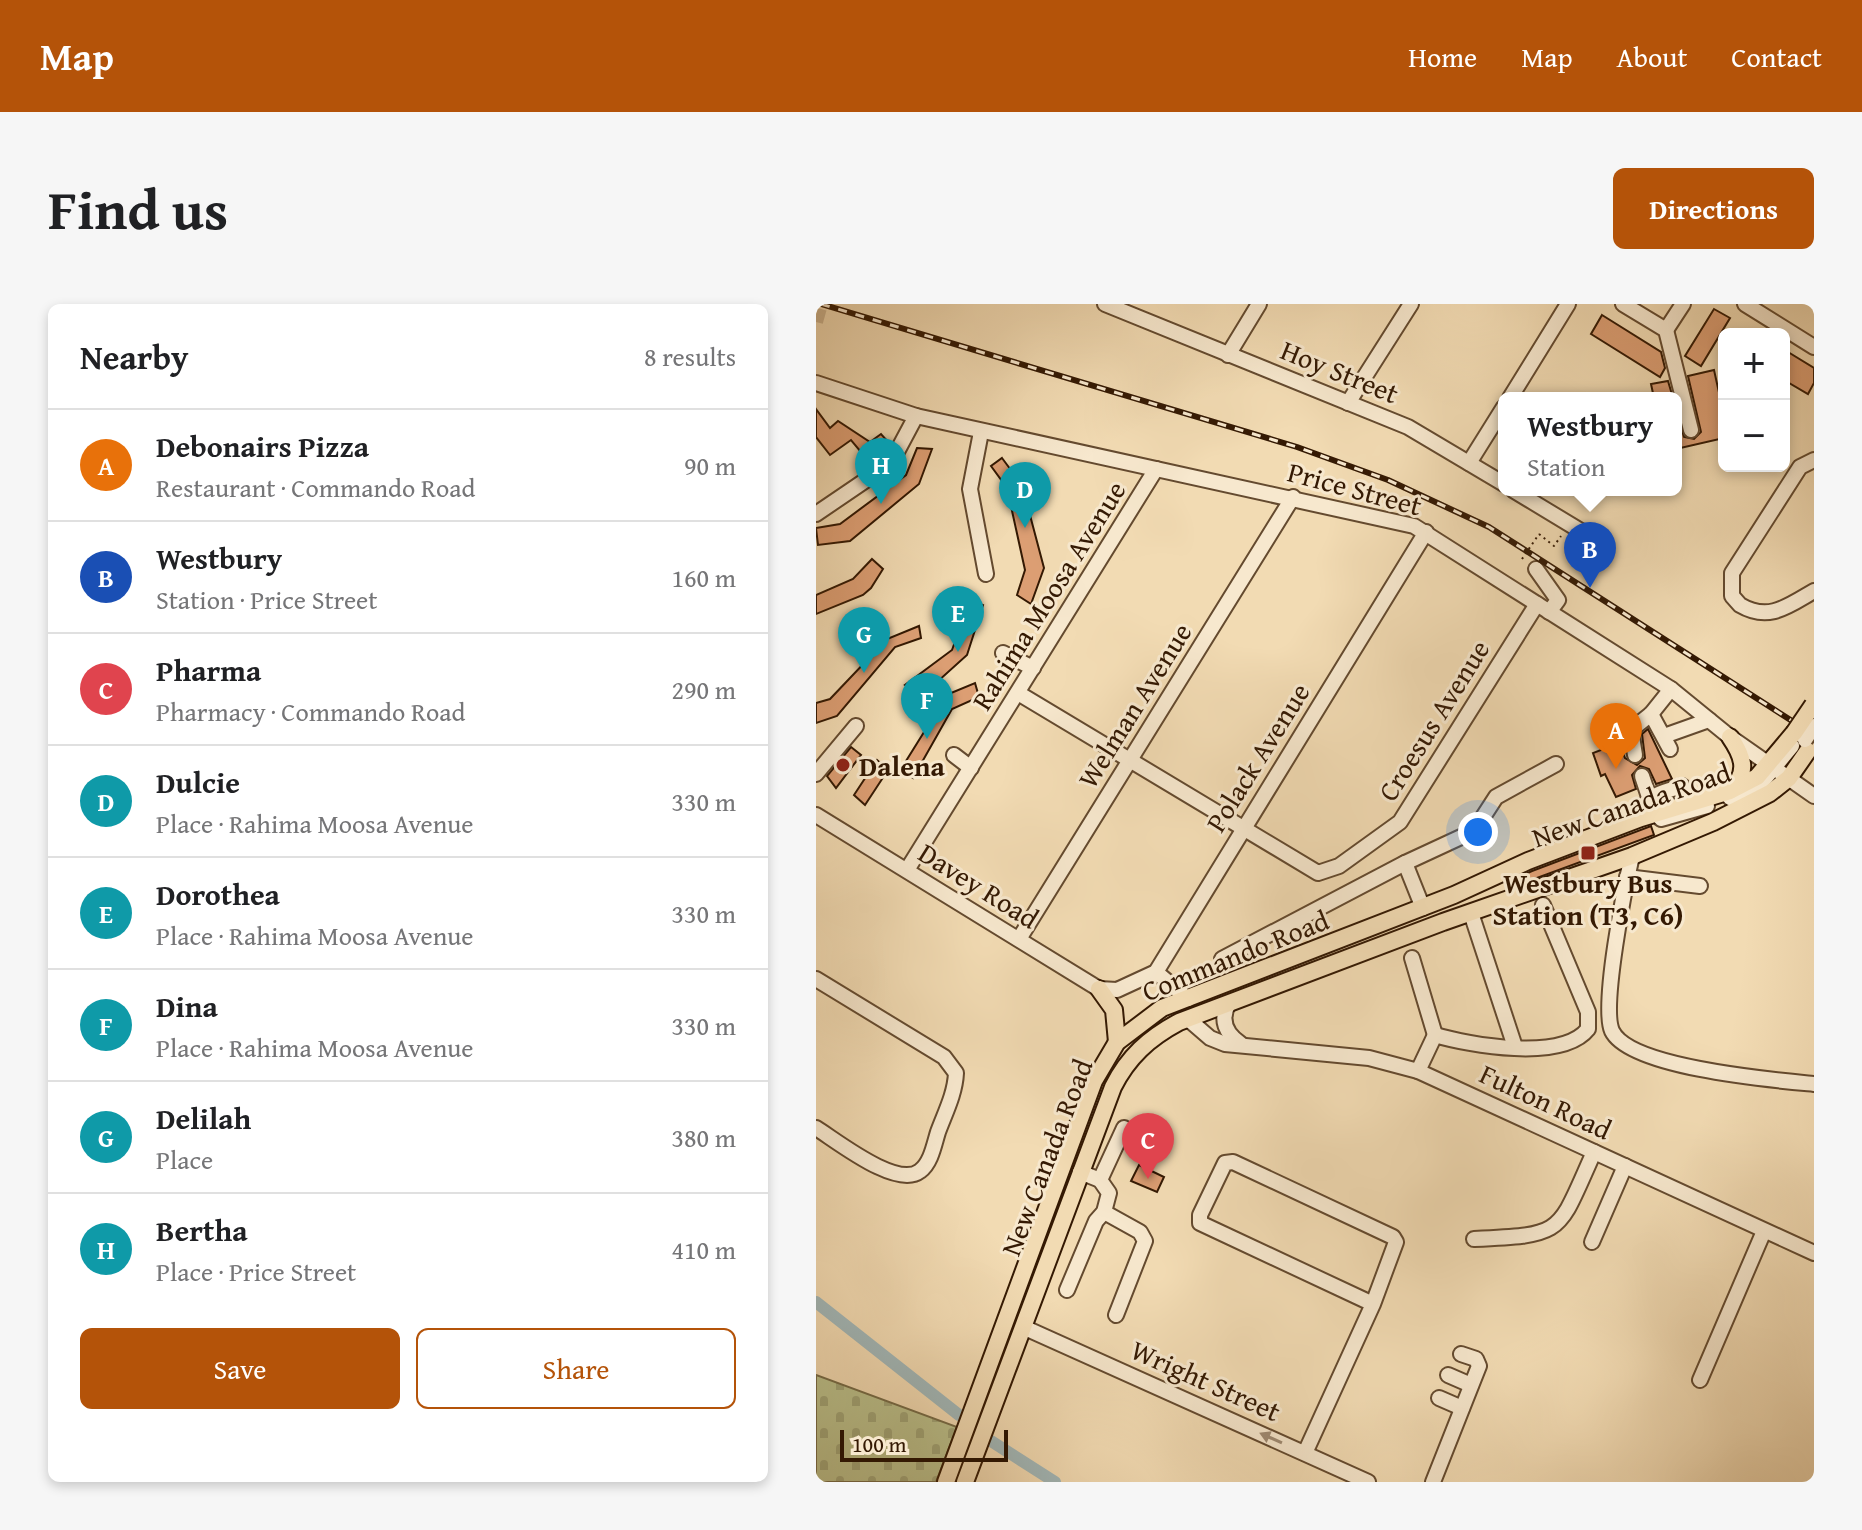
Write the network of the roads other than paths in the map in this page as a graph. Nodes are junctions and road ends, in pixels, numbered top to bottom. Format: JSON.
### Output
{"nodes":[{"id":1,"x":1106,"y":304,"type":"edge"},
{"id":2,"x":1259,"y":304,"type":"edge"},
{"id":3,"x":1411,"y":304,"type":"edge"},
{"id":4,"x":1568,"y":304,"type":"edge"},
{"id":5,"x":1623,"y":304,"type":"edge"},
{"id":6,"x":1683,"y":304,"type":"edge"},
{"id":7,"x":1745,"y":304,"type":"edge"},
{"id":8,"x":1666,"y":330,"type":"junction"},
{"id":9,"x":1814,"y":347,"type":"edge"},
{"id":10,"x":1228,"y":355,"type":"junction"},
{"id":11,"x":816,"y":383,"type":"edge"},
{"id":12,"x":1514,"y":392,"type":"edge"},
{"id":13,"x":1682,"y":392,"type":"edge"},
{"id":14,"x":1682,"y":394,"type":"edge"},
{"id":15,"x":1348,"y":403,"type":"junction"},
{"id":16,"x":916,"y":416,"type":"junction"},
{"id":17,"x":1498,"y":417,"type":"edge"},
{"id":18,"x":1691,"y":430,"type":"dead end"},
{"id":19,"x":981,"y":432,"type":"junction"},
{"id":20,"x":1814,"y":460,"type":"edge"},
{"id":21,"x":1469,"y":463,"type":"junction"},
{"id":22,"x":1156,"y":469,"type":"junction"},
{"id":23,"x":1498,"y":480,"type":"edge"},
{"id":24,"x":1523,"y":496,"type":"edge"},
{"id":25,"x":1293,"y":497,"type":"junction"},
{"id":26,"x":816,"y":514,"type":"edge"},
{"id":27,"x":1426,"y":532,"type":"junction"},
{"id":28,"x":1599,"y":542,"type":"dead end"},
{"id":29,"x":1536,"y":569,"type":"dead end"},
{"id":30,"x":986,"y":574,"type":"dead end"},
{"id":31,"x":1814,"y":591,"type":"edge"},
{"id":32,"x":1543,"y":608,"type":"junction"},
{"id":33,"x":1003,"y":653,"type":"dead end"},
{"id":34,"x":1033,"y":668,"type":"junction"},
{"id":35,"x":1671,"y":689,"type":"junction"},
{"id":36,"x":1018,"y":693,"type":"junction"},
{"id":37,"x":1814,"y":704,"type":"edge"},
{"id":38,"x":1651,"y":714,"type":"junction"},
{"id":39,"x":1814,"y":714,"type":"edge"},
{"id":40,"x":1709,"y":720,"type":"junction"},
{"id":41,"x":856,"y":726,"type":"dead end"},
{"id":42,"x":1814,"y":726,"type":"edge"},
{"id":43,"x":1730,"y":737,"type":"junction"},
{"id":44,"x":1804,"y":740,"type":"edge"},
{"id":45,"x":954,"y":755,"type":"dead end"},
{"id":46,"x":1635,"y":755,"type":"dead end"},
{"id":47,"x":1130,"y":762,"type":"junction"},
{"id":48,"x":1556,"y":764,"type":"dead end"},
{"id":49,"x":971,"y":768,"type":"junction"},
{"id":50,"x":1779,"y":772,"type":"junction"},
{"id":51,"x":816,"y":774,"type":"edge"},
{"id":52,"x":1642,"y":776,"type":"dead end"},
{"id":53,"x":1730,"y":791,"type":"junction"},
{"id":54,"x":1814,"y":796,"type":"edge"},
{"id":55,"x":1649,"y":797,"type":"junction"},
{"id":56,"x":1689,"y":804,"type":"junction"},
{"id":57,"x":816,"y":815,"type":"edge"},
{"id":58,"x":1641,"y":818,"type":"junction"},
{"id":59,"x":1243,"y":830,"type":"junction"},
{"id":60,"x":1632,"y":856,"type":"junction"},
{"id":61,"x":1405,"y":863,"type":"junction"},
{"id":62,"x":907,"y":870,"type":"junction"},
{"id":63,"x":1627,"y":877,"type":"junction"},
{"id":64,"x":1700,"y":886,"type":"dead end"},
{"id":65,"x":1543,"y":905,"type":"dead end"},
{"id":66,"x":1423,"y":908,"type":"junction"},
{"id":67,"x":1471,"y":913,"type":"junction"},
{"id":68,"x":1019,"y":939,"type":"junction"},
{"id":69,"x":1412,"y":958,"type":"dead end"},
{"id":70,"x":1222,"y":959,"type":"dead end"},
{"id":71,"x":1156,"y":972,"type":"junction"},
{"id":72,"x":816,"y":979,"type":"edge"},
{"id":73,"x":1099,"y":989,"type":"junction"},
{"id":74,"x":1188,"y":999,"type":"junction"},
{"id":75,"x":1229,"y":1003,"type":"junction"},
{"id":76,"x":1188,"y":1019,"type":"junction"},
{"id":77,"x":1435,"y":1035,"type":"junction"},
{"id":78,"x":1117,"y":1042,"type":"junction"},
{"id":79,"x":1241,"y":1044,"type":"junction"},
{"id":80,"x":1515,"y":1047,"type":"junction"},
{"id":81,"x":1418,"y":1071,"type":"junction"},
{"id":82,"x":1814,"y":1084,"type":"edge"},
{"id":83,"x":816,"y":1128,"type":"edge"},
{"id":84,"x":1124,"y":1128,"type":"dead end"},
{"id":85,"x":1594,"y":1152,"type":"junction"},
{"id":86,"x":1625,"y":1166,"type":"junction"},
{"id":87,"x":1080,"y":1172,"type":"junction"},
{"id":88,"x":1100,"y":1180,"type":"junction"},
{"id":89,"x":1104,"y":1212,"type":"junction"},
{"id":90,"x":1764,"y":1231,"type":"junction"},
{"id":91,"x":1474,"y":1239,"type":"dead end"},
{"id":92,"x":1592,"y":1242,"type":"dead end"},
{"id":93,"x":1814,"y":1253,"type":"edge"},
{"id":94,"x":1067,"y":1290,"type":"dead end"},
{"id":95,"x":1373,"y":1304,"type":"junction"},
{"id":96,"x":1116,"y":1315,"type":"dead end"},
{"id":97,"x":1023,"y":1327,"type":"junction"},
{"id":98,"x":1461,"y":1354,"type":"dead end"},
{"id":99,"x":1448,"y":1375,"type":"dead end"},
{"id":100,"x":1700,"y":1380,"type":"dead end"},
{"id":101,"x":1471,"y":1385,"type":"junction"},
{"id":102,"x":1439,"y":1398,"type":"dead end"},
{"id":103,"x":1462,"y":1408,"type":"junction"},
{"id":104,"x":1305,"y":1453,"type":"junction"},
{"id":105,"x":949,"y":1482,"type":"edge"},
{"id":106,"x":963,"y":1482,"type":"edge"},
{"id":107,"x":1368,"y":1482,"type":"edge"},
{"id":108,"x":1433,"y":1482,"type":"edge"}],
"edges":[{"from":1,"to":10,"type":"street","name":"Hoy Street"},
{"from":2,"to":10,"type":"street"},
{"from":3,"to":15,"type":"street"},
{"from":4,"to":12,"type":"street"},
{"from":5,"to":8,"type":"street"},
{"from":6,"to":8,"type":"street"},
{"from":7,"to":9,"type":"street"},
{"from":8,"to":13,"type":"street"},
{"from":10,"to":15,"type":"street","name":"Hoy Street"},
{"from":11,"to":16,"type":"street","name":"Price Street"},
{"from":14,"to":18,"type":"street"},
{"from":15,"to":21,"type":"street","name":"Hoy Street"},
{"from":16,"to":19,"type":"street","name":"Price Street"},
{"from":16,"to":26,"type":"street"},
{"from":17,"to":21,"type":"street"},
{"from":19,"to":22,"type":"street","name":"Price Street"},
{"from":19,"to":30,"type":"street"},
{"from":20,"to":31,"type":"street"},
{"from":21,"to":23,"type":"street","name":"Hoy Street"},
{"from":22,"to":25,"type":"street","name":"Price Street"},
{"from":22,"to":34,"type":"street","name":"Rahima Moosa Avenue"},
{"from":24,"to":28,"type":"street"},
{"from":25,"to":27,"type":"street","name":"Price Street"},
{"from":25,"to":47,"type":"street","name":"Welman Avenue"},
{"from":27,"to":32,"type":"street","name":"Price Street"},
{"from":27,"to":59,"type":"street","name":"Polack Avenue"},
{"from":29,"to":32,"type":"street"},
{"from":32,"to":35,"type":"street","name":"Price Street"},
{"from":32,"to":59,"type":"street","name":"Croesus Avenue"},
{"from":33,"to":34,"type":"street"},
{"from":34,"to":36,"type":"street","name":"Rahima Moosa Avenue"},
{"from":35,"to":38,"type":"street"},
{"from":35,"to":40,"type":"street","name":"Price Street"},
{"from":36,"to":47,"type":"street"},
{"from":36,"to":49,"type":"street","name":"Rahima Moosa Avenue"},
{"from":37,"to":44,"type":"main road","bridge":true},
{"from":38,"to":40,"type":"street"},
{"from":38,"to":46,"type":"street"},
{"from":39,"to":44,"type":"street"},
{"from":40,"to":43,"type":"street","name":"Price Street"},
{"from":41,"to":51,"type":"street"},
{"from":42,"to":44,"type":"street","bridge":true},
{"from":43,"to":50,"type":"street","name":"Price Street"},
{"from":43,"to":53,"type":"main road"},
{"from":44,"to":50,"type":"main road"},
{"from":44,"to":50,"type":"main road"},
{"from":45,"to":49,"type":"street"},
{"from":47,"to":59,"type":"street"},
{"from":47,"to":68,"type":"street","name":"Welman Avenue"},
{"from":48,"to":61,"type":"street"},
{"from":49,"to":62,"type":"street","name":"Rahima Moosa Avenue"},
{"from":50,"to":53,"type":"main road","name":"Commando Road"},
{"from":50,"to":54,"type":"street","name":"Price Street"},
{"from":50,"to":60,"type":"main road","name":"Commando Road"},
{"from":50,"to":105,"type":"street","name":"New Canada Road"},
{"from":50,"to":106,"type":"street","name":"New Canada Road"},
{"from":52,"to":55,"type":"street"},
{"from":53,"to":56,"type":"main road","name":"Commando Road"},
{"from":55,"to":56,"type":"street"},
{"from":55,"to":58,"type":"street"},
{"from":56,"to":58,"type":"main road","name":"Commando Road"},
{"from":57,"to":62,"type":"street","name":"Davey Road"},
{"from":58,"to":66,"type":"main road","name":"Commando Road"},
{"from":59,"to":71,"type":"street","name":"Polack Avenue"},
{"from":60,"to":63,"type":"street"},
{"from":60,"to":67,"type":"main road","name":"Commando Road"},
{"from":61,"to":66,"type":"street"},
{"from":61,"to":70,"type":"street"},
{"from":62,"to":68,"type":"street","name":"Davey Road"},
{"from":63,"to":64,"type":"street"},
{"from":63,"to":82,"type":"street"},
{"from":65,"to":80,"type":"street"},
{"from":66,"to":74,"type":"main road","name":"Commando Road"},
{"from":67,"to":75,"type":"main road","name":"Commando Road"},
{"from":67,"to":80,"type":"street"},
{"from":68,"to":73,"type":"street","name":"Davey Road"},
{"from":69,"to":77,"type":"street"},
{"from":71,"to":73,"type":"street","name":"Davey Road"},
{"from":71,"to":74,"type":"street"},
{"from":72,"to":83,"type":"street"},
{"from":73,"to":78,"type":"main road"},
{"from":74,"to":78,"type":"main road","name":"Commando Road"},
{"from":75,"to":76,"type":"main road","name":"Commando Road"},
{"from":75,"to":79,"type":"street"},
{"from":76,"to":79,"type":"street","name":"Fulton Road"},
{"from":76,"to":87,"type":"main road","name":"Commando Road"},
{"from":77,"to":80,"type":"street"},
{"from":77,"to":81,"type":"street"},
{"from":78,"to":105,"type":"main road","name":"Commando Road"},
{"from":79,"to":81,"type":"street","name":"Fulton Road"},
{"from":81,"to":85,"type":"street","name":"Fulton Road"},
{"from":84,"to":88,"type":"street"},
{"from":85,"to":86,"type":"street","name":"Fulton Road"},
{"from":85,"to":91,"type":"street"},
{"from":86,"to":90,"type":"street","name":"Fulton Road"},
{"from":86,"to":92,"type":"street"},
{"from":87,"to":88,"type":"street"},
{"from":87,"to":97,"type":"main road","name":"Commando Road"},
{"from":88,"to":89,"type":"street"},
{"from":89,"to":94,"type":"street"},
{"from":89,"to":96,"type":"street"},
{"from":90,"to":93,"type":"street","name":"Fulton Road"},
{"from":90,"to":100,"type":"street"},
{"from":95,"to":95,"type":"street"},
{"from":95,"to":104,"type":"street"},
{"from":104,"to":97,"type":"street","name":"Wright Street","one_way":true},
{"from":97,"to":106,"type":"main road","name":"Commando Road"},
{"from":98,"to":101,"type":"street"},
{"from":99,"to":101,"type":"street"},
{"from":101,"to":103,"type":"street"},
{"from":102,"to":103,"type":"street"},
{"from":103,"to":108,"type":"street"},
{"from":104,"to":107,"type":"street","name":"Wright Street"}]}
